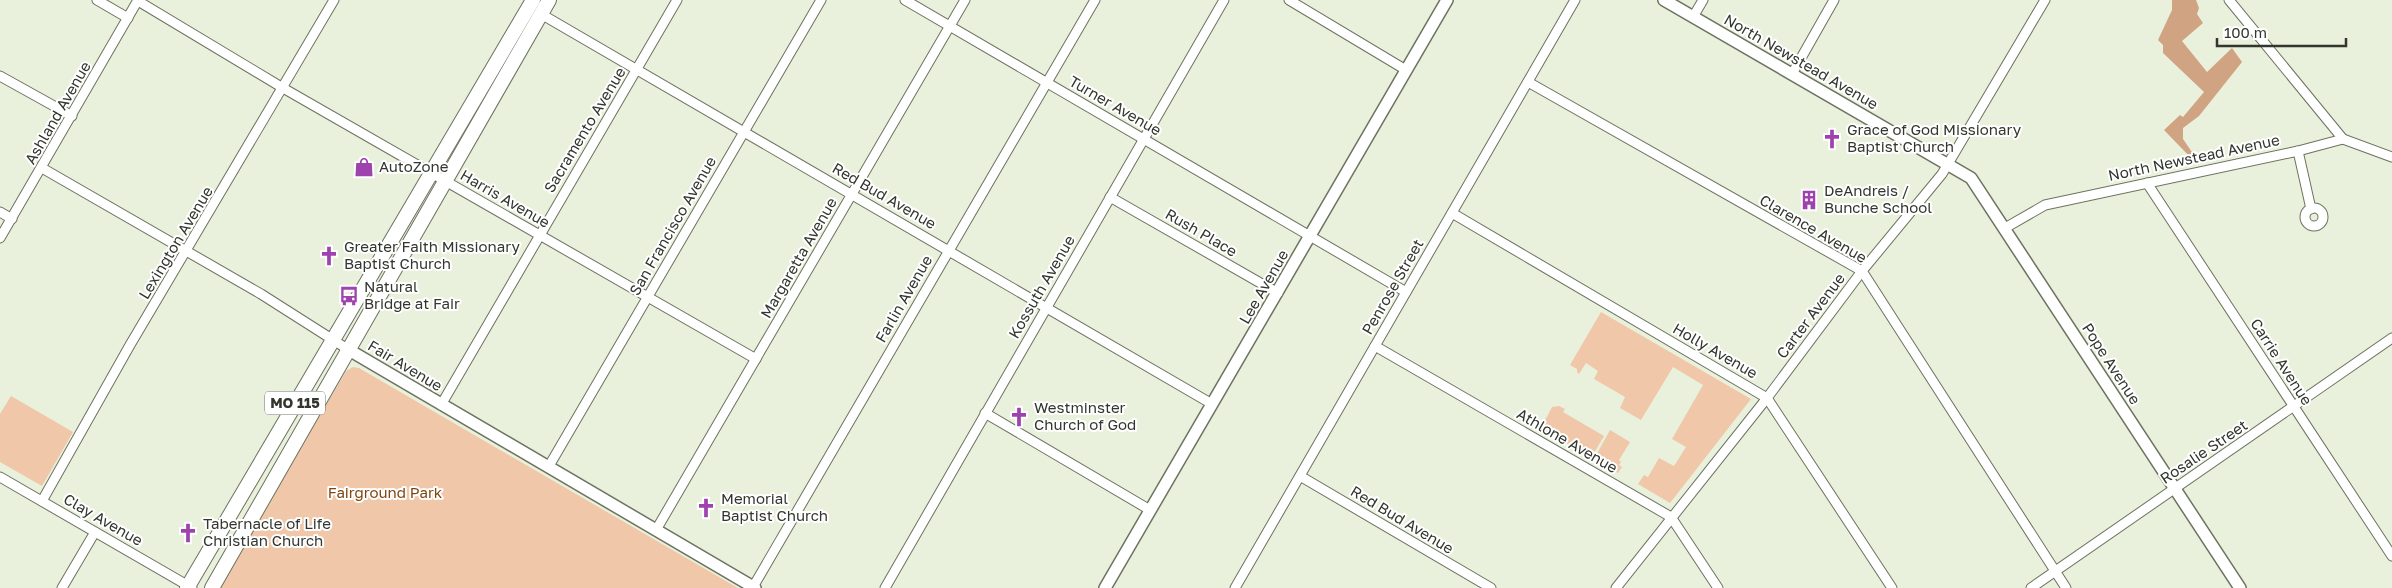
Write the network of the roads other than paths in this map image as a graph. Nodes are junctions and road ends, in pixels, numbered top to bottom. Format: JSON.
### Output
{"nodes":[{"id":1,"x":97,"y":0,"type":"edge"},
{"id":2,"x":138,"y":0,"type":"edge"},
{"id":3,"x":334,"y":0,"type":"edge"},
{"id":4,"x":534,"y":0,"type":"edge"},
{"id":5,"x":549,"y":0,"type":"edge"},
{"id":6,"x":677,"y":0,"type":"edge"},
{"id":7,"x":821,"y":0,"type":"edge"},
{"id":8,"x":905,"y":0,"type":"edge"},
{"id":9,"x":965,"y":0,"type":"edge"},
{"id":10,"x":1095,"y":0,"type":"edge"},
{"id":11,"x":1224,"y":0,"type":"edge"},
{"id":12,"x":1289,"y":0,"type":"edge"},
{"id":13,"x":1447,"y":0,"type":"edge"},
{"id":14,"x":1575,"y":0,"type":"edge"},
{"id":15,"x":1664,"y":0,"type":"edge"},
{"id":16,"x":1703,"y":0,"type":"edge"},
{"id":17,"x":1834,"y":0,"type":"edge"},
{"id":18,"x":2045,"y":0,"type":"edge"},
{"id":19,"x":2229,"y":0,"type":"edge"},
{"id":20,"x":541,"y":14,"type":"junction"},
{"id":21,"x":1693,"y":17,"type":"junction"},
{"id":22,"x":128,"y":18,"type":"junction"},
{"id":23,"x":950,"y":26,"type":"junction"},
{"id":24,"x":637,"y":69,"type":"junction"},
{"id":25,"x":1406,"y":70,"type":"junction"},
{"id":26,"x":1792,"y":74,"type":"junction"},
{"id":27,"x":0,"y":76,"type":"edge"},
{"id":28,"x":1047,"y":82,"type":"junction"},
{"id":29,"x":1528,"y":82,"type":"junction"},
{"id":30,"x":283,"y":88,"type":"junction"},
{"id":31,"x":72,"y":116,"type":"junction"},
{"id":32,"x":745,"y":132,"type":"junction"},
{"id":33,"x":1143,"y":139,"type":"junction"},
{"id":34,"x":2343,"y":139,"type":"junction"},
{"id":35,"x":2298,"y":151,"type":"junction"},
{"id":36,"x":2392,"y":157,"type":"edge"},
{"id":37,"x":1948,"y":165,"type":"junction"},
{"id":38,"x":42,"y":168,"type":"junction"},
{"id":39,"x":432,"y":172,"type":"junction"},
{"id":40,"x":446,"y":180,"type":"junction"},
{"id":41,"x":2147,"y":183,"type":"junction"},
{"id":42,"x":852,"y":193,"type":"junction"},
{"id":43,"x":1110,"y":197,"type":"junction"},
{"id":44,"x":2311,"y":209,"type":"dead end"},
{"id":45,"x":0,"y":212,"type":"edge"},
{"id":46,"x":1452,"y":213,"type":"junction"},
{"id":47,"x":12,"y":219,"type":"junction"},
{"id":48,"x":2005,"y":228,"type":"junction"},
{"id":49,"x":539,"y":235,"type":"junction"},
{"id":50,"x":1311,"y":236,"type":"junction"},
{"id":51,"x":0,"y":238,"type":"edge"},
{"id":52,"x":390,"y":242,"type":"junction"},
{"id":53,"x":949,"y":250,"type":"junction"},
{"id":54,"x":186,"y":252,"type":"junction"},
{"id":55,"x":1862,"y":271,"type":"junction"},
{"id":56,"x":1406,"y":292,"type":"junction"},
{"id":57,"x":1278,"y":293,"type":"junction"},
{"id":58,"x":648,"y":298,"type":"junction"},
{"id":59,"x":1045,"y":307,"type":"junction"},
{"id":60,"x":2392,"y":338,"type":"edge"},
{"id":61,"x":333,"y":339,"type":"junction"},
{"id":62,"x":1375,"y":346,"type":"junction"},
{"id":63,"x":349,"y":350,"type":"junction"},
{"id":64,"x":756,"y":359,"type":"junction"},
{"id":65,"x":1767,"y":398,"type":"junction"},
{"id":66,"x":1212,"y":404,"type":"junction"},
{"id":67,"x":441,"y":405,"type":"junction"},
{"id":68,"x":2294,"y":407,"type":"junction"},
{"id":69,"x":985,"y":413,"type":"junction"},
{"id":70,"x":296,"y":442,"type":"junction"},
{"id":71,"x":549,"y":466,"type":"junction"},
{"id":72,"x":1300,"y":476,"type":"junction"},
{"id":73,"x":0,"y":477,"type":"edge"},
{"id":74,"x":2174,"y":488,"type":"junction"},
{"id":75,"x":42,"y":501,"type":"junction"},
{"id":76,"x":1150,"y":510,"type":"junction"},
{"id":77,"x":1672,"y":517,"type":"junction"},
{"id":78,"x":656,"y":530,"type":"junction"},
{"id":79,"x":95,"y":532,"type":"junction"},
{"id":80,"x":2392,"y":556,"type":"edge"},
{"id":81,"x":2055,"y":571,"type":"junction"},
{"id":82,"x":189,"y":587,"type":"edge"},
{"id":83,"x":62,"y":588,"type":"edge"},
{"id":84,"x":212,"y":588,"type":"edge"},
{"id":85,"x":754,"y":588,"type":"edge"},
{"id":86,"x":884,"y":588,"type":"edge"},
{"id":87,"x":1105,"y":588,"type":"edge"},
{"id":88,"x":1234,"y":588,"type":"edge"},
{"id":89,"x":1491,"y":588,"type":"edge"},
{"id":90,"x":1616,"y":588,"type":"edge"},
{"id":91,"x":1718,"y":588,"type":"edge"},
{"id":92,"x":1892,"y":588,"type":"edge"},
{"id":93,"x":2031,"y":588,"type":"edge"},
{"id":94,"x":2066,"y":588,"type":"edge"},
{"id":95,"x":2240,"y":588,"type":"edge"}],
"edges":[{"from":1,"to":22,"type":"street"},
{"from":2,"to":22,"type":"street","name":"Ashland Avenue"},
{"from":2,"to":30,"type":"street","name":"Harris Avenue"},
{"from":3,"to":30,"type":"street","name":"Lexington Avenue"},
{"from":4,"to":39,"type":"main road"},
{"from":5,"to":20,"type":"main road","number":"MO 115"},
{"from":6,"to":24,"type":"street","name":"Sacramento Avenue"},
{"from":7,"to":32,"type":"street","name":"San Francisco Avenue"},
{"from":8,"to":23,"type":"street","name":"Turner Avenue"},
{"from":9,"to":23,"type":"street","name":"Margaretta Avenue"},
{"from":10,"to":28,"type":"street","name":"Farlin Avenue"},
{"from":11,"to":33,"type":"street","name":"Kossuth Avenue"},
{"from":12,"to":25,"type":"street"},
{"from":13,"to":25,"type":"street","name":"Lee Avenue"},
{"from":14,"to":29,"type":"street","name":"Penrose Street"},
{"from":15,"to":21,"type":"street","name":"North Newstead Avenue"},
{"from":16,"to":21,"type":"street"},
{"from":17,"to":26,"type":"street"},
{"from":18,"to":37,"type":"street","name":"Carter Avenue"},
{"from":19,"to":34,"type":"street"},
{"from":20,"to":24,"type":"street","name":"Red Bud Avenue"},
{"from":20,"to":40,"type":"main road","number":"MO 115"},
{"from":21,"to":26,"type":"street","name":"North Newstead Avenue"},
{"from":22,"to":31,"type":"street","name":"Ashland Avenue"},
{"from":23,"to":28,"type":"street","name":"Turner Avenue"},
{"from":23,"to":42,"type":"street","name":"Margaretta Avenue"},
{"from":24,"to":32,"type":"street","name":"Red Bud Avenue"},
{"from":24,"to":49,"type":"street","name":"Sacramento Avenue"},
{"from":25,"to":50,"type":"street","name":"Lee Avenue"},
{"from":26,"to":37,"type":"street","name":"North Newstead Avenue"},
{"from":27,"to":31,"type":"street"},
{"from":28,"to":33,"type":"street","name":"Turner Avenue"},
{"from":28,"to":53,"type":"street","name":"Farlin Avenue"},
{"from":29,"to":46,"type":"street","name":"Penrose Street"},
{"from":29,"to":55,"type":"street","name":"Clarence Avenue"},
{"from":30,"to":39,"type":"street","name":"Harris Avenue"},
{"from":30,"to":54,"type":"street","name":"Lexington Avenue"},
{"from":31,"to":38,"type":"street","name":"Ashland Avenue"},
{"from":32,"to":42,"type":"street","name":"Red Bud Avenue"},
{"from":32,"to":58,"type":"street","name":"San Francisco Avenue"},
{"from":33,"to":43,"type":"street","name":"Kossuth Avenue"},
{"from":33,"to":50,"type":"street","name":"Turner Avenue"},
{"from":34,"to":35,"type":"street","name":"North Newstead Avenue"},
{"from":34,"to":36,"type":"street"},
{"from":35,"to":41,"type":"street","name":"North Newstead Avenue"},
{"from":35,"to":44,"type":"street"},
{"from":37,"to":48,"type":"street","name":"Pope Avenue"},
{"from":37,"to":55,"type":"street","name":"Carter Avenue"},
{"from":38,"to":47,"type":"street","name":"Ashland Avenue"},
{"from":38,"to":54,"type":"street","name":"Fair Avenue"},
{"from":39,"to":40,"type":"street","name":"Harris Avenue"},
{"from":39,"to":52,"type":"main road","number":"MO 115"},
{"from":40,"to":49,"type":"street","name":"Harris Avenue"},
{"from":40,"to":63,"type":"main road","number":"MO 115"},
{"from":41,"to":48,"type":"street","name":"North Newstead Avenue"},
{"from":41,"to":68,"type":"street","name":"Carrie Avenue"},
{"from":42,"to":53,"type":"street","name":"Red Bud Avenue"},
{"from":42,"to":64,"type":"street","name":"Margaretta Avenue"},
{"from":43,"to":57,"type":"street","name":"Rush Place"},
{"from":43,"to":59,"type":"street","name":"Kossuth Avenue"},
{"from":45,"to":47,"type":"street"},
{"from":46,"to":56,"type":"street","name":"Penrose Street"},
{"from":46,"to":65,"type":"street","name":"Holly Avenue"},
{"from":47,"to":51,"type":"street","name":"Ashland Avenue"},
{"from":48,"to":74,"type":"street","name":"Pope Avenue"},
{"from":49,"to":58,"type":"street","name":"Harris Avenue"},
{"from":49,"to":67,"type":"street","name":"Sacramento Avenue"},
{"from":50,"to":56,"type":"street"},
{"from":50,"to":57,"type":"street","name":"Lee Avenue"},
{"from":52,"to":61,"type":"main road","number":"MO 115"},
{"from":52,"to":63,"type":"main road"},
{"from":53,"to":59,"type":"street","name":"Red Bud Avenue"},
{"from":53,"to":85,"type":"street","name":"Farlin Avenue"},
{"from":54,"to":61,"type":"street","name":"Fair Avenue"},
{"from":54,"to":75,"type":"street","name":"Lexington Avenue"},
{"from":55,"to":65,"type":"street","name":"Carter Avenue"},
{"from":55,"to":81,"type":"street","name":"Clarence Avenue"},
{"from":56,"to":62,"type":"street","name":"Penrose Street"},
{"from":57,"to":66,"type":"street","name":"Lee Avenue"},
{"from":58,"to":64,"type":"street","name":"Harris Avenue"},
{"from":58,"to":71,"type":"street","name":"San Francisco Avenue"},
{"from":59,"to":66,"type":"street","name":"Red Bud Avenue"},
{"from":59,"to":69,"type":"street","name":"Kossuth Avenue"},
{"from":60,"to":68,"type":"street","name":"Rosalie Street"},
{"from":61,"to":63,"type":"street","name":"Fair Avenue"},
{"from":61,"to":70,"type":"main road"},
{"from":61,"to":82,"type":"main road","number":"MO 115"},
{"from":62,"to":72,"type":"street","name":"Penrose Street"},
{"from":62,"to":77,"type":"street","name":"Athlone Avenue"},
{"from":63,"to":67,"type":"street","name":"Fair Avenue"},
{"from":63,"to":70,"type":"main road","number":"MO 115"},
{"from":64,"to":78,"type":"street","name":"Margaretta Avenue"},
{"from":65,"to":77,"type":"street","name":"Carter Avenue"},
{"from":65,"to":92,"type":"street","name":"Holly Avenue"},
{"from":66,"to":76,"type":"street","name":"Lee Avenue"},
{"from":67,"to":71,"type":"street","name":"Fair Avenue"},
{"from":68,"to":74,"type":"street","name":"Rosalie Street"},
{"from":68,"to":80,"type":"street","name":"Carrie Avenue"},
{"from":69,"to":76,"type":"street"},
{"from":69,"to":86,"type":"street","name":"Kossuth Avenue"},
{"from":70,"to":84,"type":"main road","number":"MO 115"},
{"from":71,"to":78,"type":"street","name":"Fair Avenue"},
{"from":72,"to":88,"type":"street","name":"Penrose Street"},
{"from":72,"to":89,"type":"street","name":"Red Bud Avenue"},
{"from":73,"to":75,"type":"street","name":"Clay Avenue"},
{"from":74,"to":81,"type":"street","name":"Rosalie Street"},
{"from":74,"to":95,"type":"street","name":"Pope Avenue"},
{"from":75,"to":79,"type":"street","name":"Clay Avenue"},
{"from":76,"to":87,"type":"street","name":"Lee Avenue"},
{"from":77,"to":90,"type":"street","name":"Carter Avenue"},
{"from":77,"to":91,"type":"street","name":"Athlone Avenue"},
{"from":78,"to":85,"type":"street","name":"Fair Avenue"},
{"from":79,"to":82,"type":"street","name":"Clay Avenue"},
{"from":79,"to":83,"type":"street"},
{"from":81,"to":93,"type":"street","name":"Rosalie Street"},
{"from":81,"to":94,"type":"street","name":"Clarence Avenue"}]}
